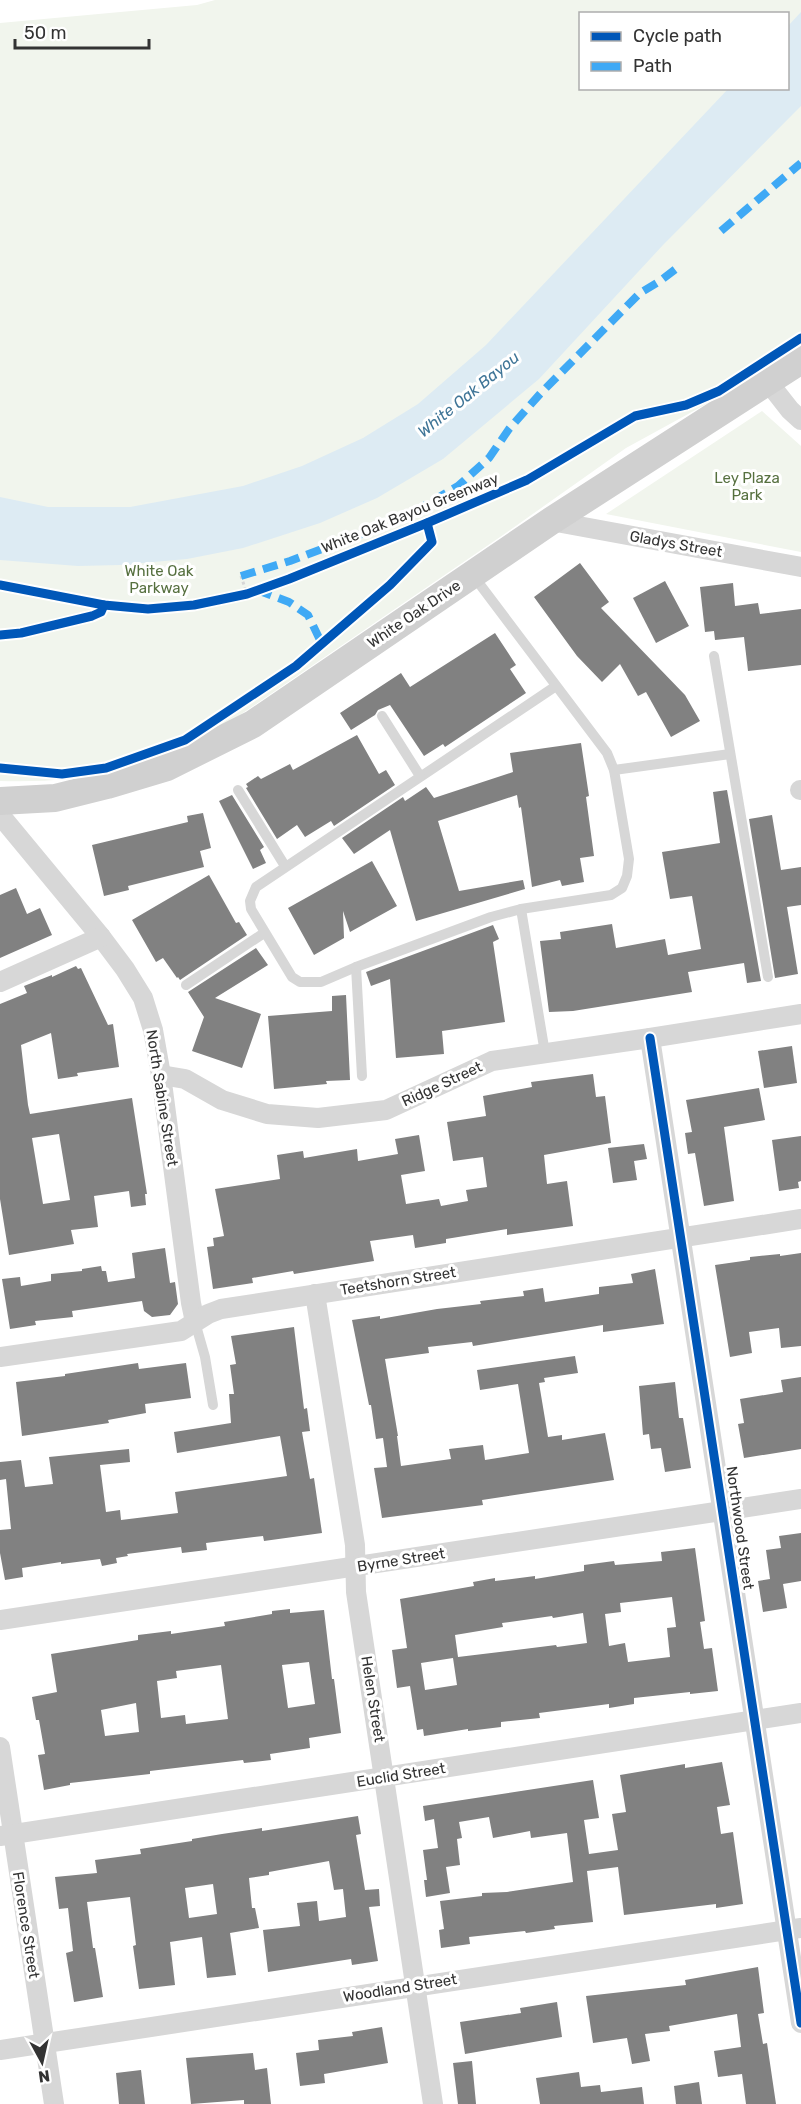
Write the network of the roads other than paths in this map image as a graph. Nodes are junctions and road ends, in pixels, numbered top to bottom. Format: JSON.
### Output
{"nodes":[{"id":1,"x":801,"y":360,"type":"edge"},
{"id":2,"x":768,"y":382,"type":"junction"},
{"id":3,"x":801,"y":420,"type":"edge"},
{"id":4,"x":551,"y":521,"type":"junction"},
{"id":5,"x":801,"y":567,"type":"edge"},
{"id":6,"x":472,"y":574,"type":"junction"},
{"id":7,"x":714,"y":656,"type":"dead end"},
{"id":8,"x":556,"y":686,"type":"junction"},
{"id":9,"x":382,"y":716,"type":"dead end"},
{"id":10,"x":730,"y":754,"type":"junction"},
{"id":11,"x":614,"y":770,"type":"junction"},
{"id":12,"x":420,"y":776,"type":"junction"},
{"id":13,"x":238,"y":790,"type":"dead end"},
{"id":14,"x":0,"y":801,"type":"edge"},
{"id":15,"x":0,"y":815,"type":"edge"},
{"id":16,"x":285,"y":866,"type":"junction"},
{"id":17,"x":521,"y":909,"type":"junction"},
{"id":18,"x":264,"y":933,"type":"junction"},
{"id":19,"x":101,"y":937,"type":"junction"},
{"id":20,"x":356,"y":967,"type":"junction"},
{"id":21,"x":768,"y":977,"type":"dead end"},
{"id":22,"x":0,"y":982,"type":"edge"},
{"id":23,"x":186,"y":985,"type":"dead end"},
{"id":24,"x":801,"y":1014,"type":"edge"},
{"id":25,"x":651,"y":1038,"type":"junction"},
{"id":26,"x":545,"y":1053,"type":"junction"},
{"id":27,"x":161,"y":1076,"type":"junction"},
{"id":28,"x":362,"y":1076,"type":"dead end"},
{"id":29,"x":801,"y":1219,"type":"edge"},
{"id":30,"x":681,"y":1238,"type":"junction"},
{"id":31,"x":315,"y":1294,"type":"junction"},
{"id":32,"x":195,"y":1323,"type":"junction"},
{"id":33,"x":0,"y":1357,"type":"edge"},
{"id":34,"x":213,"y":1405,"type":"dead end"},
{"id":35,"x":801,"y":1499,"type":"edge"},
{"id":36,"x":722,"y":1510,"type":"junction"},
{"id":37,"x":354,"y":1567,"type":"junction"},
{"id":38,"x":0,"y":1620,"type":"edge"},
{"id":39,"x":801,"y":1713,"type":"edge"},
{"id":40,"x":753,"y":1720,"type":"junction"},
{"id":41,"x":0,"y":1747,"type":"edge"},
{"id":42,"x":386,"y":1778,"type":"junction"},
{"id":43,"x":6,"y":1835,"type":"edge"},
{"id":44,"x":794,"y":1929,"type":"edge"},
{"id":45,"x":416,"y":1986,"type":"junction"},
{"id":46,"x":801,"y":2023,"type":"edge"},
{"id":47,"x":44,"y":2043,"type":"junction"},
{"id":48,"x":0,"y":2050,"type":"edge"},
{"id":49,"x":54,"y":2104,"type":"edge"},
{"id":50,"x":434,"y":2104,"type":"edge"}],
"edges":[{"from":1,"to":2,"type":"main road","name":"White Oak Drive"},
{"from":2,"to":3,"type":"street"},
{"from":2,"to":4,"type":"main road","name":"White Oak Drive"},
{"from":4,"to":5,"type":"street","name":"Gladys Street"},
{"from":4,"to":6,"type":"main road","name":"White Oak Drive"},
{"from":6,"to":8,"type":"lane"},
{"from":6,"to":14,"type":"main road","name":"White Oak Drive"},
{"from":7,"to":10,"type":"lane"},
{"from":8,"to":11,"type":"lane"},
{"from":8,"to":12,"type":"lane"},
{"from":9,"to":12,"type":"lane"},
{"from":10,"to":11,"type":"lane"},
{"from":10,"to":21,"type":"lane"},
{"from":11,"to":17,"type":"lane"},
{"from":12,"to":16,"type":"lane"},
{"from":13,"to":16,"type":"lane"},
{"from":15,"to":19,"type":"street","name":"North Sabine Street"},
{"from":16,"to":18,"type":"lane"},
{"from":17,"to":20,"type":"lane"},
{"from":17,"to":26,"type":"lane"},
{"from":18,"to":20,"type":"lane"},
{"from":18,"to":23,"type":"lane"},
{"from":19,"to":22,"type":"street"},
{"from":19,"to":27,"type":"street","name":"North Sabine Street"},
{"from":20,"to":28,"type":"lane"},
{"from":24,"to":25,"type":"street","name":"Ridge Street"},
{"from":25,"to":26,"type":"street","name":"Ridge Street"},
{"from":25,"to":30,"type":"street","name":"Northwood Street"},
{"from":26,"to":27,"type":"street","name":"Ridge Street"},
{"from":27,"to":32,"type":"street","name":"North Sabine Street"},
{"from":29,"to":30,"type":"street","name":"Teetshorn Street"},
{"from":30,"to":31,"type":"street","name":"Teetshorn Street"},
{"from":30,"to":36,"type":"street","name":"Northwood Street"},
{"from":31,"to":32,"type":"street","name":"Teetshorn Street"},
{"from":31,"to":37,"type":"street","name":"Helen Street"},
{"from":32,"to":33,"type":"street","name":"Teetshorn Street"},
{"from":32,"to":34,"type":"lane"},
{"from":35,"to":36,"type":"street","name":"Byrne Street"},
{"from":36,"to":37,"type":"street","name":"Byrne Street"},
{"from":36,"to":40,"type":"street","name":"Northwood Street"},
{"from":37,"to":38,"type":"street","name":"Byrne Street"},
{"from":37,"to":42,"type":"street","name":"Helen Street"},
{"from":39,"to":40,"type":"street","name":"Euclid Street"},
{"from":40,"to":42,"type":"street","name":"Euclid Street"},
{"from":40,"to":44,"type":"street","name":"Northwood Street"},
{"from":41,"to":43,"type":"street","name":"Florence Street"},
{"from":42,"to":43,"type":"street","name":"Euclid Street"},
{"from":42,"to":45,"type":"street","name":"Helen Street"},
{"from":43,"to":47,"type":"street","name":"Florence Street"},
{"from":44,"to":45,"type":"street","name":"Woodland Street"},
{"from":44,"to":46,"type":"street","name":"Northwood Street"},
{"from":45,"to":47,"type":"street","name":"Woodland Street"},
{"from":45,"to":50,"type":"street","name":"Helen Street"},
{"from":47,"to":48,"type":"street","name":"Woodland Street"},
{"from":47,"to":49,"type":"street","name":"Florence Street"}]}
